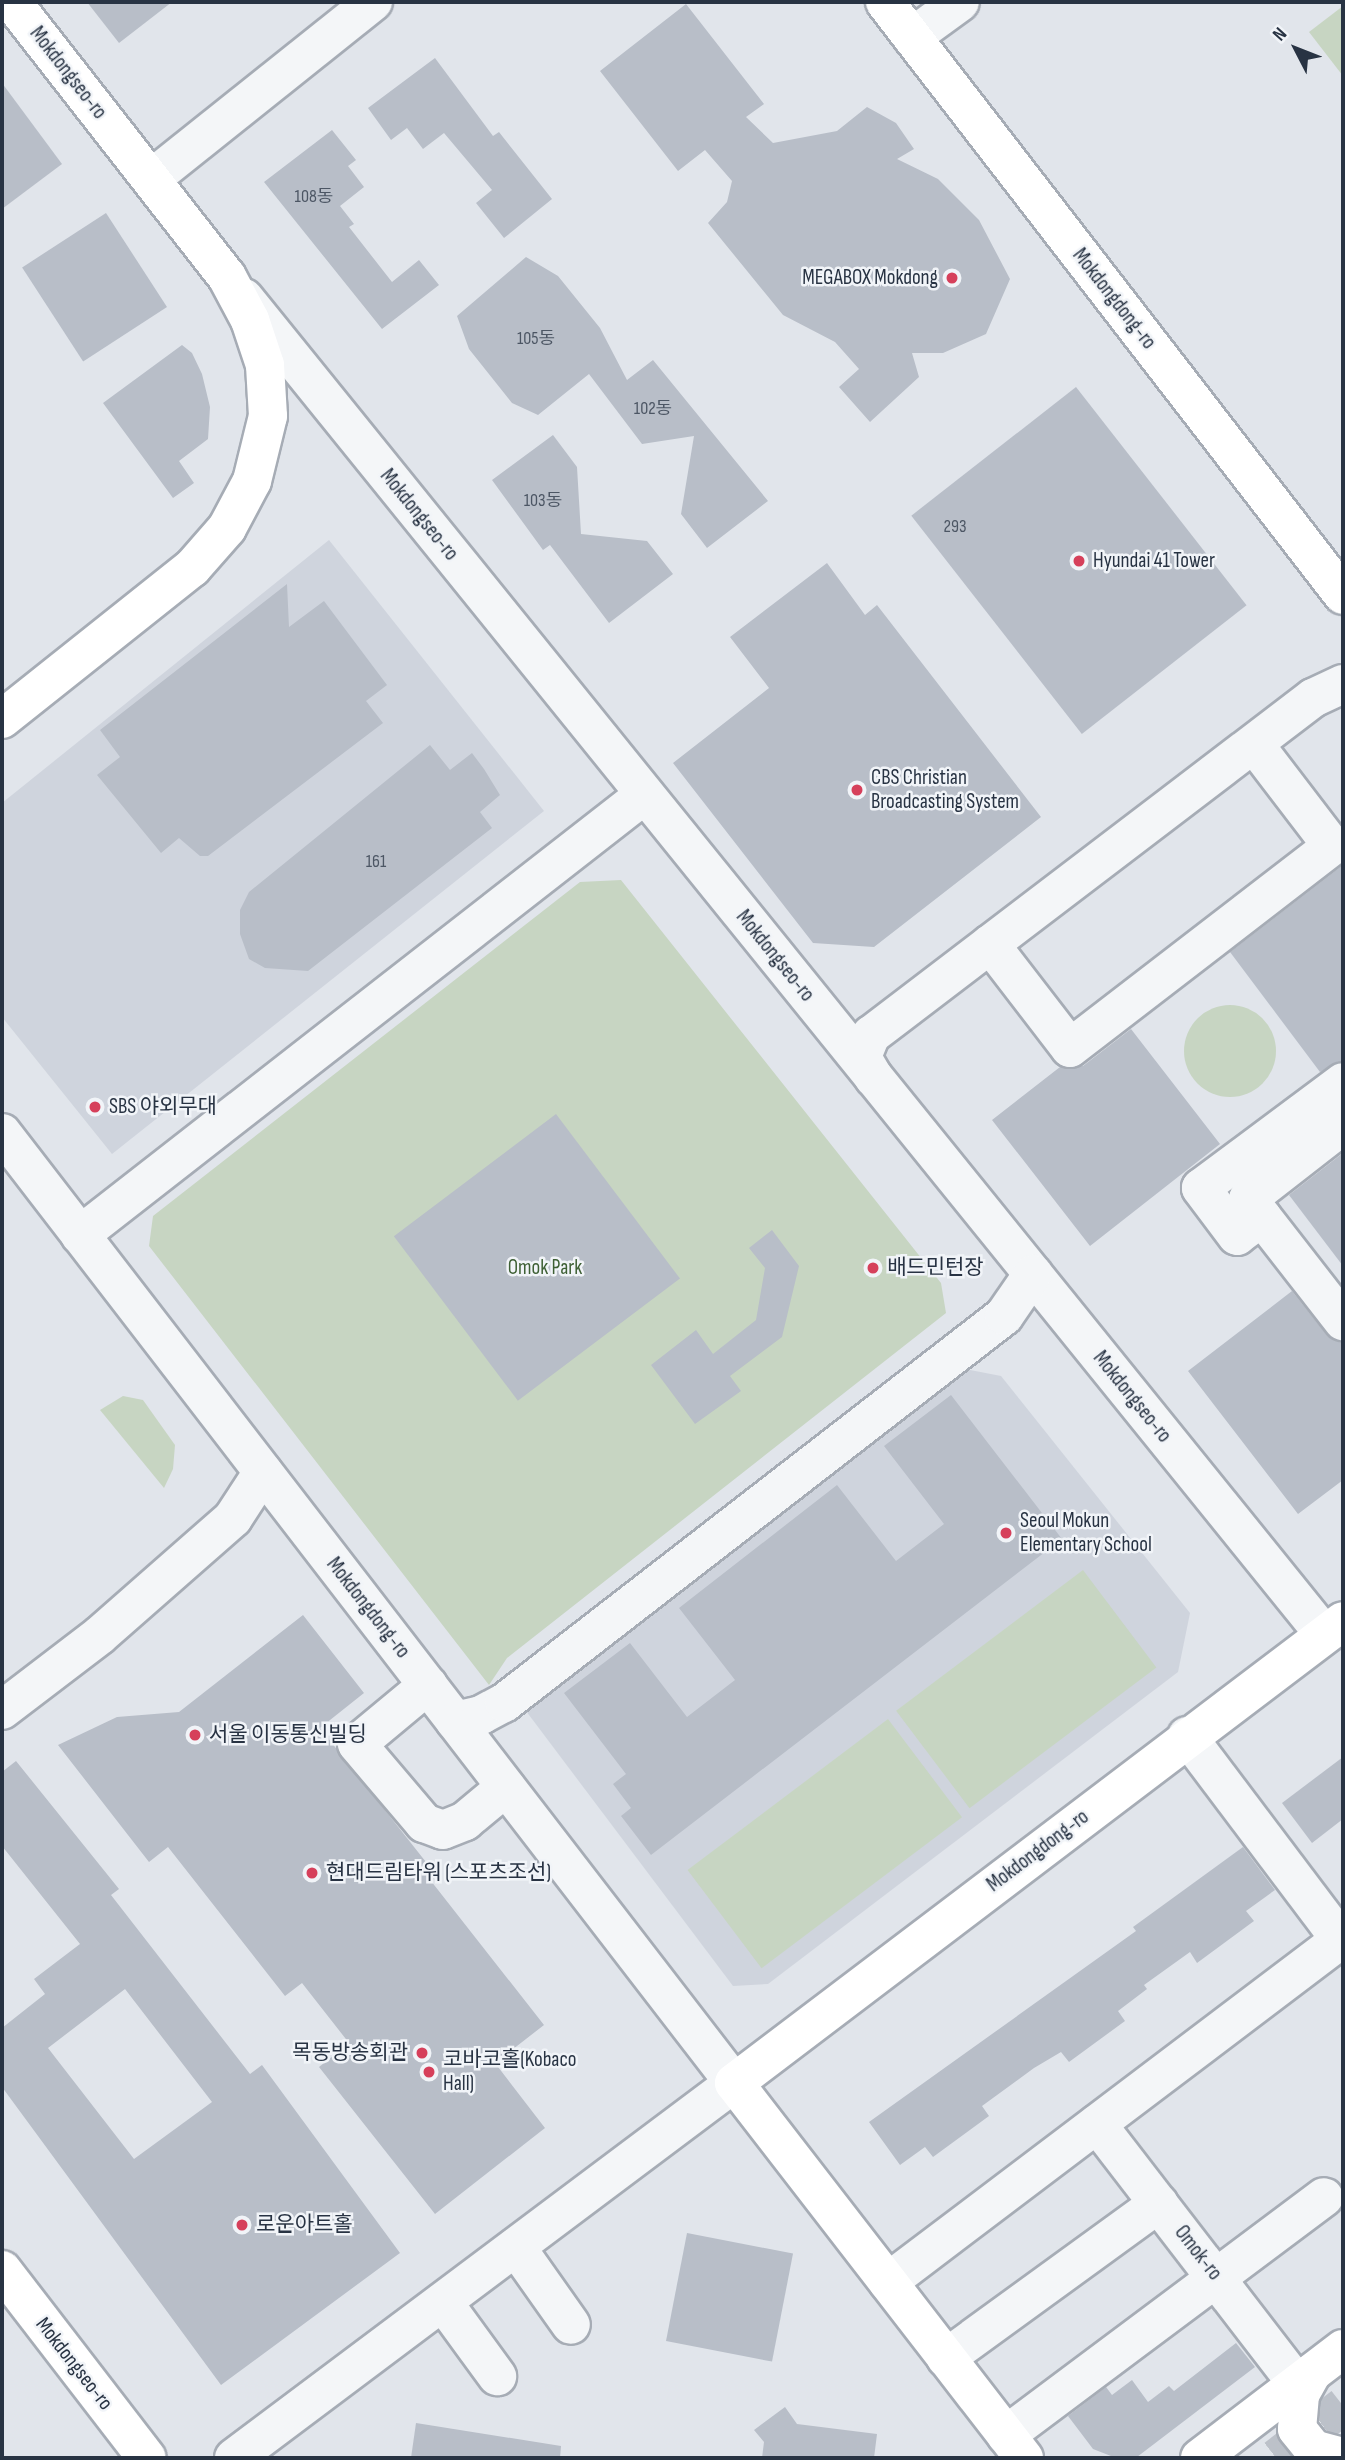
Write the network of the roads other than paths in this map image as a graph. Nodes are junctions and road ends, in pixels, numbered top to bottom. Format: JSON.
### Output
{"nodes":[{"id":1,"x":12,"y":2,"type":"edge"},
{"id":2,"x":373,"y":2,"type":"edge"},
{"id":3,"x":884,"y":2,"type":"edge"},
{"id":4,"x":960,"y":2,"type":"edge"},
{"id":5,"x":912,"y":37,"type":"junction"},
{"id":6,"x":151,"y":179,"type":"junction"},
{"id":7,"x":227,"y":277,"type":"junction"},
{"id":8,"x":1343,"y":596,"type":"edge"},
{"id":9,"x":1343,"y":684,"type":"edge"},
{"id":10,"x":2,"y":719,"type":"edge"},
{"id":11,"x":1254,"y":744,"type":"junction"},
{"id":12,"x":644,"y":795,"type":"junction"},
{"id":13,"x":990,"y":944,"type":"junction"},
{"id":14,"x":874,"y":1079,"type":"junction"},
{"id":15,"x":1343,"y":1082,"type":"edge"},
{"id":16,"x":1343,"y":1125,"type":"edge"},
{"id":17,"x":2,"y":1133,"type":"edge"},
{"id":18,"x":1262,"y":1217,"type":"junction"},
{"id":19,"x":80,"y":1235,"type":"junction"},
{"id":20,"x":1033,"y":1274,"type":"junction"},
{"id":21,"x":1343,"y":1321,"type":"edge"},
{"id":22,"x":263,"y":1472,"type":"junction"},
{"id":23,"x":1334,"y":1628,"type":"edge"},
{"id":24,"x":428,"y":1685,"type":"junction"},
{"id":25,"x":2,"y":1710,"type":"edge"},
{"id":26,"x":455,"y":1721,"type":"junction"},
{"id":27,"x":1187,"y":1736,"type":"junction"},
{"id":28,"x":506,"y":1787,"type":"junction"},
{"id":29,"x":1342,"y":1942,"type":"edge"},
{"id":30,"x":734,"y":2083,"type":"junction"},
{"id":31,"x":1097,"y":2124,"type":"junction"},
{"id":32,"x":1324,"y":2197,"type":"dead end"},
{"id":33,"x":1159,"y":2203,"type":"junction"},
{"id":34,"x":516,"y":2247,"type":"junction"},
{"id":35,"x":2,"y":2270,"type":"edge"},
{"id":36,"x":1216,"y":2277,"type":"junction"},
{"id":37,"x":888,"y":2282,"type":"junction"},
{"id":38,"x":443,"y":2302,"type":"junction"},
{"id":39,"x":571,"y":2325,"type":"dead end"},
{"id":40,"x":1343,"y":2349,"type":"edge"},
{"id":41,"x":946,"y":2357,"type":"junction"},
{"id":42,"x":497,"y":2376,"type":"dead end"},
{"id":43,"x":1305,"y":2378,"type":"junction"},
{"id":44,"x":1015,"y":2446,"type":"edge"},
{"id":45,"x":1343,"y":2457,"type":"edge"},
{"id":46,"x":147,"y":2458,"type":"edge"},
{"id":47,"x":234,"y":2458,"type":"edge"},
{"id":48,"x":1200,"y":2458,"type":"edge"}],
"edges":[{"from":1,"to":6,"type":"main road","name":"Mokdongseo-ro"},
{"from":2,"to":6,"type":"street"},
{"from":3,"to":5,"type":"main road","name":"Mokdongdong-ro"},
{"from":4,"to":5,"type":"street"},
{"from":5,"to":8,"type":"main road","name":"Mokdongdong-ro"},
{"from":6,"to":7,"type":"main road","name":"Mokdongseo-ro"},
{"from":7,"to":10,"type":"main road","name":"Mokdongseo-ro"},
{"from":7,"to":12,"type":"street","name":"Mokdongseo-ro"},
{"from":9,"to":11,"type":"street"},
{"from":11,"to":13,"type":"street"},
{"from":11,"to":13,"type":"street"},
{"from":12,"to":14,"type":"street","name":"Mokdongseo-ro"},
{"from":12,"to":19,"type":"street"},
{"from":13,"to":14,"type":"street"},
{"from":14,"to":20,"type":"street","name":"Mokdongseo-ro"},
{"from":15,"to":18,"type":"street"},
{"from":16,"to":18,"type":"street"},
{"from":17,"to":19,"type":"street","name":"Mokdongdong-ro"},
{"from":18,"to":21,"type":"street"},
{"from":19,"to":22,"type":"street","name":"Mokdongdong-ro"},
{"from":20,"to":23,"type":"street","name":"Mokdongseo-ro"},
{"from":20,"to":26,"type":"street"},
{"from":22,"to":24,"type":"street","name":"Mokdongdong-ro"},
{"from":22,"to":25,"type":"street"},
{"from":23,"to":27,"type":"main road","name":"Mokdongdong-ro"},
{"from":24,"to":26,"type":"street","name":"Mokdongdong-ro"},
{"from":24,"to":28,"type":"street"},
{"from":26,"to":28,"type":"street","name":"Mokdongdong-ro"},
{"from":27,"to":29,"type":"street"},
{"from":27,"to":30,"type":"main road","name":"Mokdongdong-ro"},
{"from":28,"to":30,"type":"street","name":"Mokdongdong-ro"},
{"from":29,"to":31,"type":"street"},
{"from":30,"to":34,"type":"street"},
{"from":30,"to":37,"type":"main road","name":"Mokdongdong-ro"},
{"from":31,"to":33,"type":"street","name":"Omok-ro"},
{"from":31,"to":37,"type":"street"},
{"from":32,"to":36,"type":"street","name":"Mokdongdong-ro"},
{"from":33,"to":36,"type":"street","name":"Omok-ro"},
{"from":33,"to":41,"type":"street"},
{"from":34,"to":38,"type":"street"},
{"from":34,"to":39,"type":"street"},
{"from":35,"to":46,"type":"main road","name":"Mokdongseo-ro"},
{"from":36,"to":43,"type":"street","name":"Omok-ro"},
{"from":36,"to":44,"type":"street","name":"Mokdongdong-ro"},
{"from":37,"to":41,"type":"main road","name":"Mokdongdong-ro"},
{"from":38,"to":42,"type":"street"},
{"from":38,"to":47,"type":"street"},
{"from":40,"to":43,"type":"main road"},
{"from":41,"to":44,"type":"main road","name":"Mokdongdong-ro"},
{"from":43,"to":45,"type":"main road"},
{"from":43,"to":48,"type":"main road"}]}
